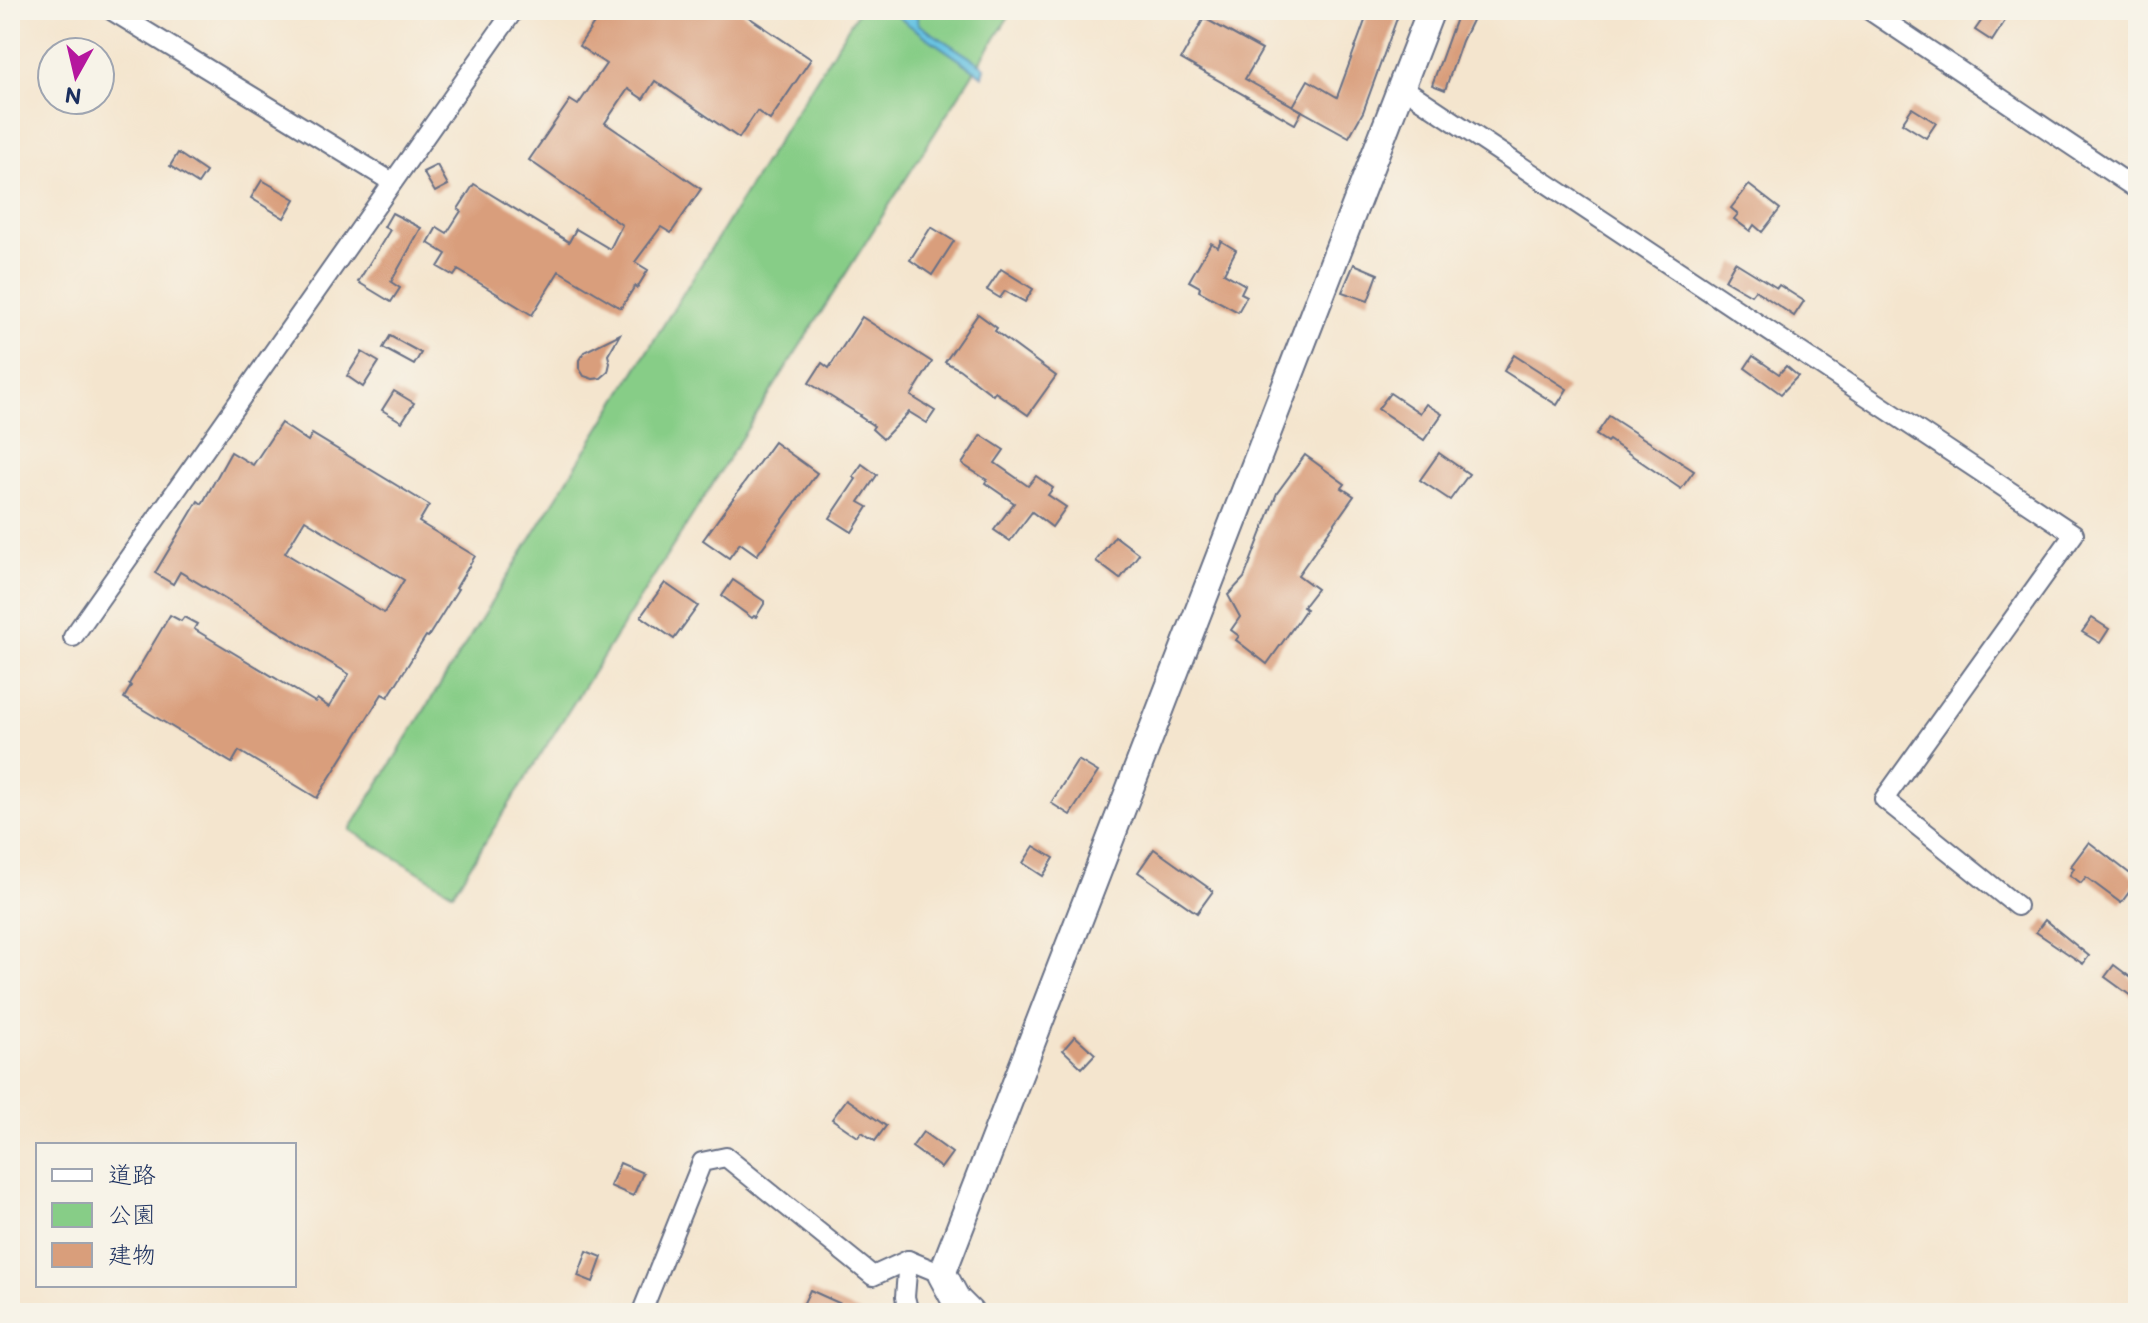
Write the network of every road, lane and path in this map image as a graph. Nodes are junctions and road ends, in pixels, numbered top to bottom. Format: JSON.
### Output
{"nodes":[{"id":1,"x":111,"y":10,"type":"edge"},
{"id":2,"x":514,"y":10,"type":"edge"},
{"id":3,"x":1431,"y":10,"type":"edge"},
{"id":4,"x":1869,"y":10,"type":"edge"},
{"id":5,"x":1402,"y":87,"type":"junction"},
{"id":6,"x":392,"y":182,"type":"junction"},
{"id":7,"x":2138,"y":190,"type":"edge"},
{"id":8,"x":73,"y":637,"type":"dead end"},
{"id":9,"x":2017,"y":906,"type":"dead end"},
{"id":10,"x":908,"y":1260,"type":"junction"},
{"id":11,"x":942,"y":1274,"type":"junction"},
{"id":12,"x":646,"y":1312,"type":"edge"},
{"id":13,"x":909,"y":1313,"type":"edge"},
{"id":14,"x":936,"y":1313,"type":"edge"},
{"id":15,"x":969,"y":1313,"type":"edge"}],
"edges":[{"from":1,"to":6,"type":"street"},
{"from":2,"to":6,"type":"street"},
{"from":3,"to":5,"type":"street"},
{"from":4,"to":7,"type":"street"},
{"from":5,"to":9,"type":"street"},
{"from":5,"to":11,"type":"street"},
{"from":6,"to":8,"type":"street"},
{"from":10,"to":11,"type":"street"},
{"from":10,"to":12,"type":"street"},
{"from":10,"to":13,"type":"street"},
{"from":11,"to":14,"type":"main road"},
{"from":11,"to":15,"type":"main road"}]}
